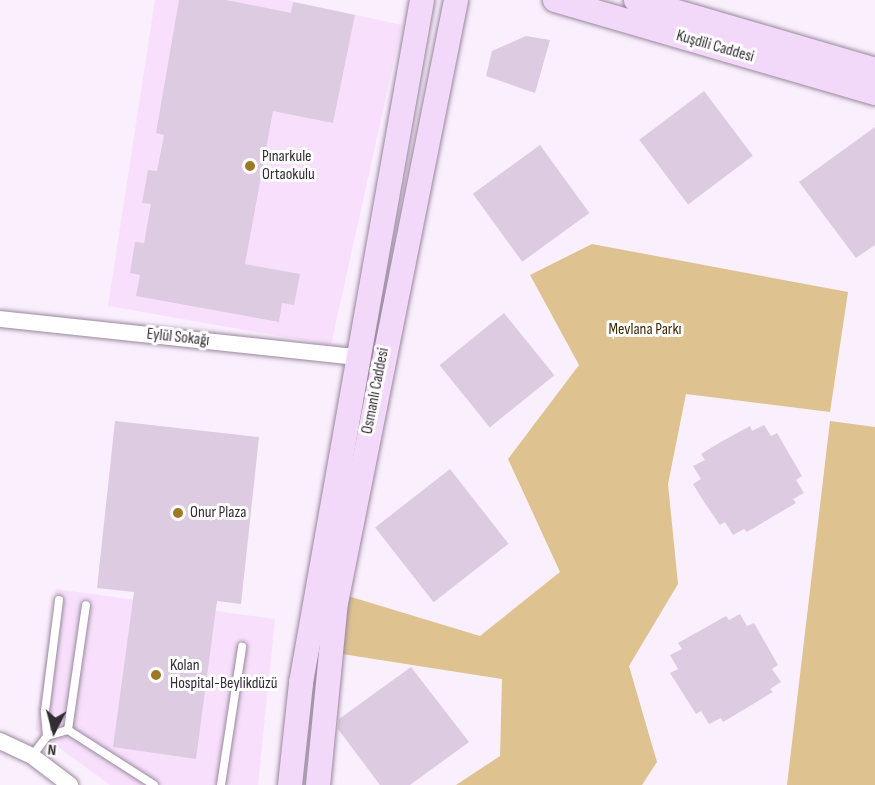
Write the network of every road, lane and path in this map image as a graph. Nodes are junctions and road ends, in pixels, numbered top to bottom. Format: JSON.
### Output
{"nodes":[{"id":1,"x":422,"y":0,"type":"edge"},
{"id":2,"x":456,"y":0,"type":"edge"},
{"id":3,"x":555,"y":0,"type":"edge"},
{"id":4,"x":636,"y":0,"type":"edge"},
{"id":5,"x":875,"y":70,"type":"edge"},
{"id":6,"x":875,"y":93,"type":"edge"},
{"id":7,"x":0,"y":319,"type":"edge"},
{"id":8,"x":356,"y":357,"type":"junction"},
{"id":9,"x":59,"y":600,"type":"dead end"},
{"id":10,"x":86,"y":605,"type":"dead end"},
{"id":11,"x":242,"y":647,"type":"dead end"},
{"id":12,"x":68,"y":730,"type":"junction"},
{"id":13,"x":47,"y":736,"type":"junction"},
{"id":14,"x":0,"y":741,"type":"edge"},
{"id":15,"x":32,"y":756,"type":"junction"},
{"id":16,"x":70,"y":785,"type":"edge"},
{"id":17,"x":154,"y":785,"type":"edge"},
{"id":18,"x":221,"y":785,"type":"edge"},
{"id":19,"x":290,"y":785,"type":"edge"},
{"id":20,"x":318,"y":785,"type":"edge"}],
"edges":[{"from":1,"to":8,"type":"main road","name":"Osmanlı Caddesi"},
{"from":2,"to":20,"type":"main road","name":"Osmanlı Caddesi"},
{"from":3,"to":6,"type":"main road","name":"Kuşdili Caddesi"},
{"from":4,"to":5,"type":"main road","name":"Kuşdili Caddesi"},
{"from":7,"to":8,"type":"street","name":"Eylül Sokağı"},
{"from":8,"to":19,"type":"main road","name":"Osmanlı Caddesi"},
{"from":9,"to":13,"type":"lane"},
{"from":10,"to":12,"type":"lane"},
{"from":11,"to":18,"type":"lane"},
{"from":12,"to":13,"type":"lane"},
{"from":12,"to":17,"type":"lane"},
{"from":13,"to":15,"type":"lane"},
{"from":14,"to":15,"type":"street"},
{"from":15,"to":16,"type":"street"}]}
